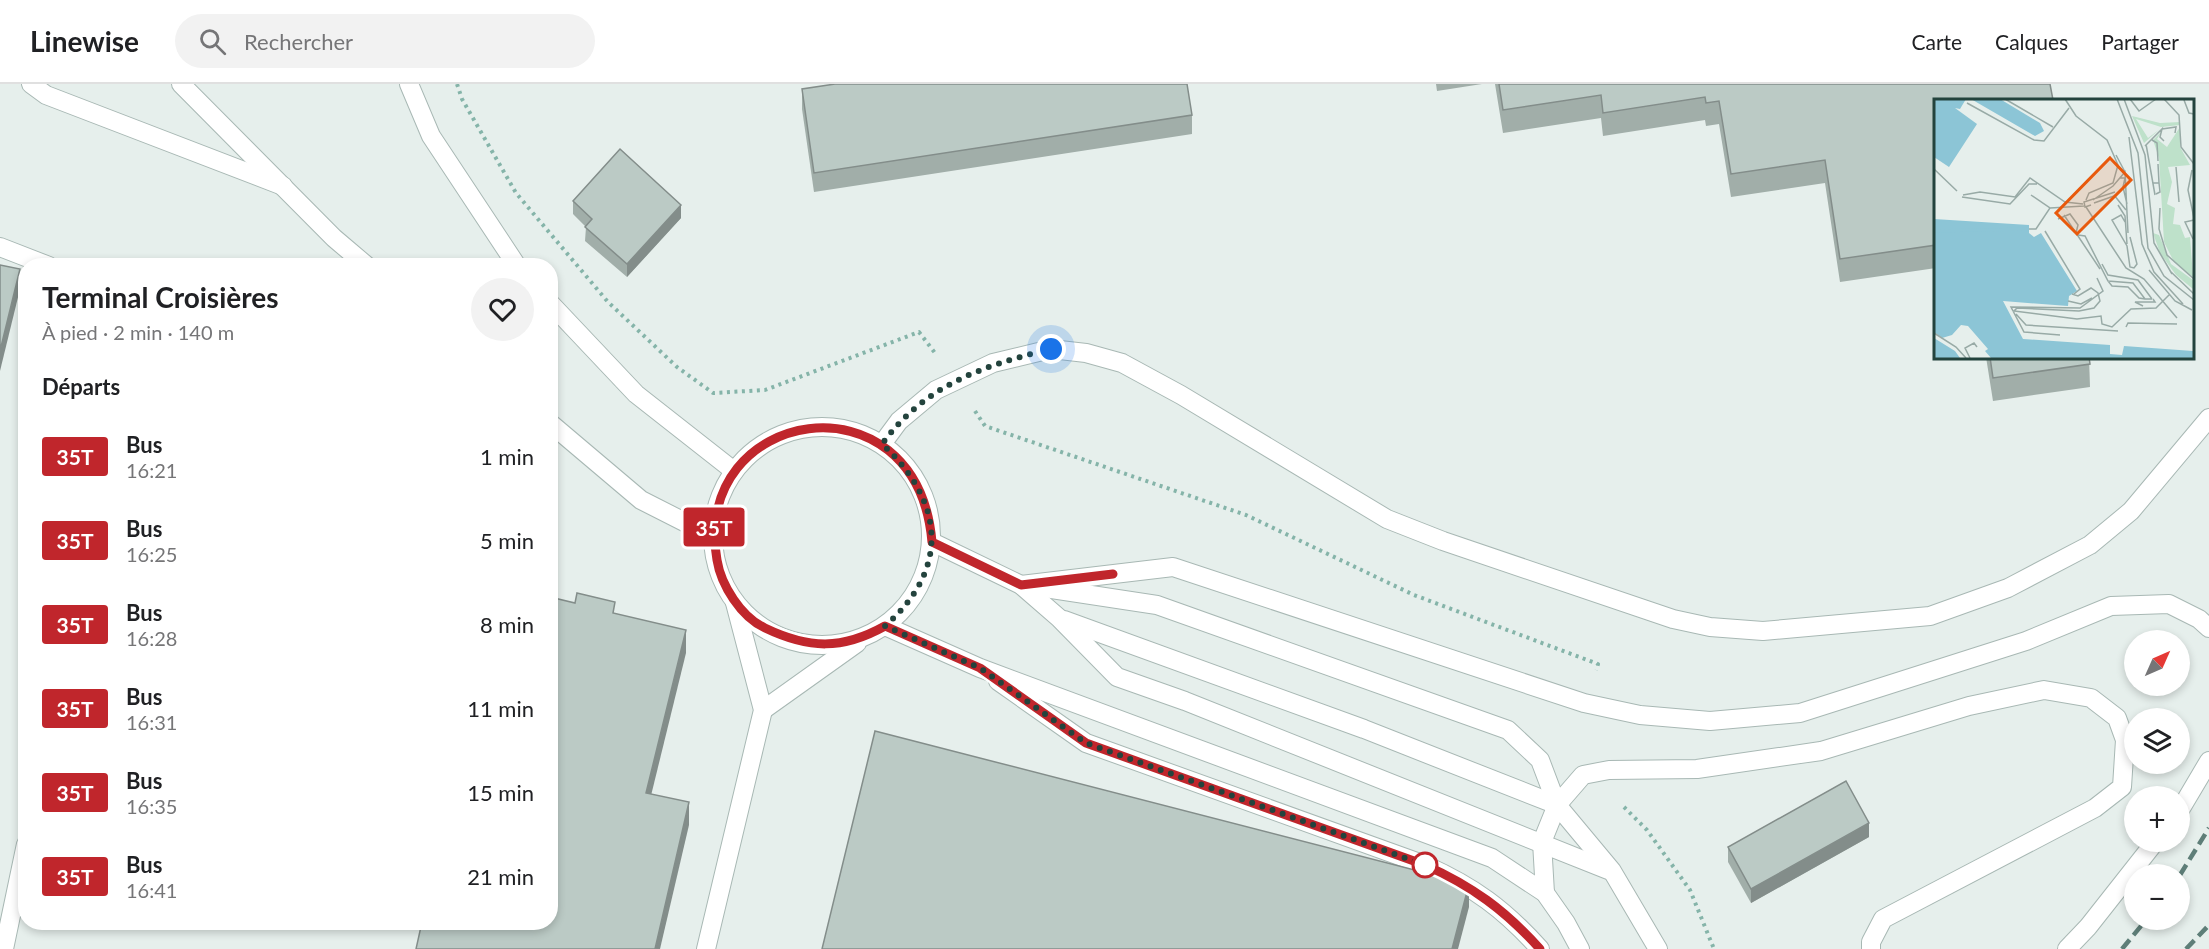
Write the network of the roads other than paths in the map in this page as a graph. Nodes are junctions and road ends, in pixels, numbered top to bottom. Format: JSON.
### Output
{"nodes":[{"id":1,"x":32,"y":84,"type":"edge"},
{"id":2,"x":181,"y":84,"type":"edge"},
{"id":3,"x":409,"y":84,"type":"edge"},
{"id":4,"x":283,"y":186,"type":"junction"},
{"id":5,"x":0,"y":247,"type":"edge"},
{"id":6,"x":28,"y":258,"type":"edge"},
{"id":7,"x":359,"y":258,"type":"edge"},
{"id":8,"x":512,"y":258,"type":"edge"},
{"id":9,"x":558,"y":311,"type":"edge"},
{"id":10,"x":2209,"y":418,"type":"edge"},
{"id":11,"x":558,"y":430,"type":"edge"},
{"id":12,"x":882,"y":444,"type":"junction"},
{"id":13,"x":734,"y":471,"type":"junction"},
{"id":14,"x":712,"y":536,"type":"junction"},
{"id":15,"x":932,"y":542,"type":"junction"},
{"id":16,"x":1021,"y":585,"type":"junction"},
{"id":17,"x":734,"y":601,"type":"junction"},
{"id":18,"x":1059,"y":618,"type":"junction"},
{"id":19,"x":885,"y":626,"type":"junction"},
{"id":20,"x":2209,"y":628,"type":"edge"},
{"id":21,"x":863,"y":638,"type":"junction"},
{"id":22,"x":980,"y":668,"type":"junction"},
{"id":23,"x":763,"y":710,"type":"junction"},
{"id":24,"x":2209,"y":760,"type":"edge"},
{"id":25,"x":2190,"y":793,"type":"edge"},
{"id":26,"x":1557,"y":805,"type":"junction"},
{"id":27,"x":1542,"y":842,"type":"junction"},
{"id":28,"x":2147,"y":852,"type":"edge"},
{"id":29,"x":1612,"y":872,"type":"junction"},
{"id":30,"x":18,"y":880,"type":"edge"},
{"id":31,"x":1545,"y":893,"type":"junction"},
{"id":32,"x":18,"y":910,"type":"edge"},
{"id":33,"x":10,"y":916,"type":"junction"},
{"id":34,"x":4,"y":949,"type":"edge"},
{"id":35,"x":706,"y":949,"type":"edge"},
{"id":36,"x":1540,"y":949,"type":"edge"},
{"id":37,"x":1580,"y":949,"type":"edge"},
{"id":38,"x":1658,"y":949,"type":"edge"},
{"id":39,"x":1871,"y":949,"type":"edge"},
{"id":40,"x":2067,"y":949,"type":"edge"}],
"edges":[{"from":1,"to":4,"type":"lane"},
{"from":2,"to":4,"type":"lane"},
{"from":3,"to":8,"type":"lane"},
{"from":4,"to":7,"type":"lane"},
{"from":5,"to":6,"type":"lane"},
{"from":9,"to":13,"type":"lane"},
{"from":10,"to":12,"type":"lane"},
{"from":11,"to":14,"type":"lane"},
{"from":12,"to":13,"type":"lane"},
{"from":12,"to":15,"type":"lane"},
{"from":13,"to":14,"type":"lane"},
{"from":14,"to":17,"type":"lane"},
{"from":15,"to":16,"type":"lane"},
{"from":15,"to":19,"type":"lane"},
{"from":16,"to":18,"type":"lane"},
{"from":16,"to":20,"type":"lane"},
{"from":16,"to":26,"type":"lane"},
{"from":17,"to":21,"type":"lane"},
{"from":17,"to":23,"type":"lane"},
{"from":18,"to":26,"type":"lane"},
{"from":18,"to":27,"type":"lane"},
{"from":19,"to":21,"type":"lane"},
{"from":19,"to":22,"type":"lane"},
{"from":21,"to":23,"type":"lane"},
{"from":22,"to":31,"type":"lane"},
{"from":22,"to":36,"type":"lane"},
{"from":23,"to":35,"type":"lane"},
{"from":24,"to":25,"type":"lane"},
{"from":26,"to":27,"type":"lane"},
{"from":26,"to":29,"type":"lane"},
{"from":26,"to":39,"type":"lane"},
{"from":27,"to":29,"type":"lane"},
{"from":27,"to":31,"type":"lane"},
{"from":28,"to":40,"type":"lane"},
{"from":29,"to":38,"type":"lane"},
{"from":30,"to":33,"type":"lane"},
{"from":31,"to":37,"type":"lane"},
{"from":32,"to":33,"type":"lane"},
{"from":33,"to":34,"type":"lane"}]}
